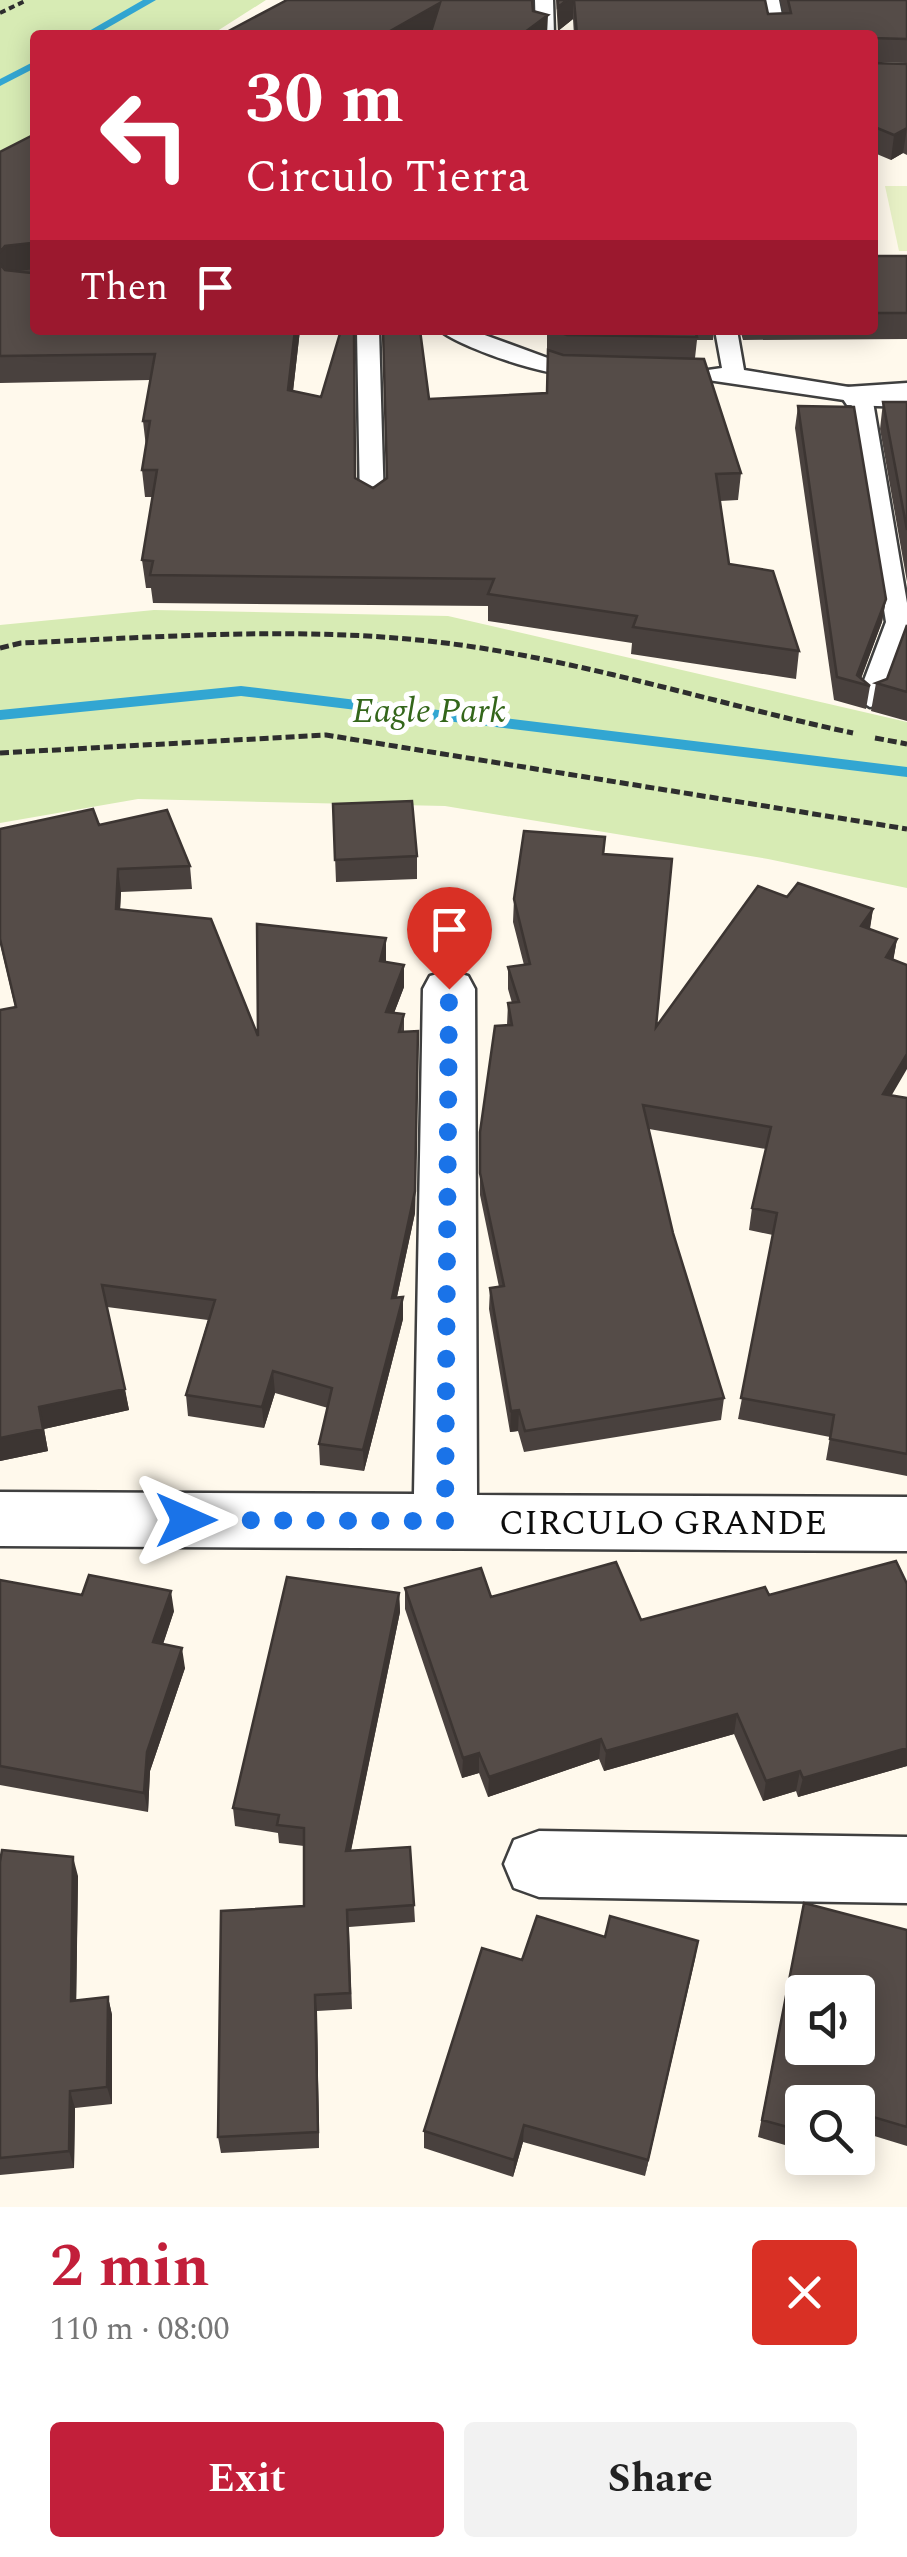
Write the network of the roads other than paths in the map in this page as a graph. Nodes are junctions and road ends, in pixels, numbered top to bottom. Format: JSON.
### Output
{"nodes":[{"id":1,"x":544,"y":0,"type":"edge"},
{"id":2,"x":770,"y":0,"type":"edge"},
{"id":3,"x":545,"y":30,"type":"edge"},
{"id":4,"x":776,"y":30,"type":"edge"},
{"id":5,"x":368,"y":335,"type":"edge"},
{"id":6,"x":464,"y":335,"type":"edge"},
{"id":7,"x":727,"y":335,"type":"edge"},
{"id":8,"x":600,"y":372,"type":"edge"},
{"id":9,"x":695,"y":374,"type":"edge"},
{"id":10,"x":734,"y":375,"type":"junction"},
{"id":11,"x":907,"y":395,"type":"edge"},
{"id":12,"x":861,"y":396,"type":"junction"},
{"id":13,"x":372,"y":505,"type":"edge"},
{"id":14,"x":870,"y":699,"type":"edge"},
{"id":15,"x":449,"y":989,"type":"dead end"},
{"id":16,"x":0,"y":1519,"type":"edge"},
{"id":17,"x":445,"y":1521,"type":"junction"},
{"id":18,"x":907,"y":1524,"type":"edge"},
{"id":19,"x":539,"y":1864,"type":"dead end"},
{"id":20,"x":907,"y":1870,"type":"edge"}],
"edges":[{"from":1,"to":3,"type":"lane"},
{"from":2,"to":4,"type":"lane"},
{"from":5,"to":13,"type":"lane"},
{"from":6,"to":8,"type":"lane"},
{"from":7,"to":10,"type":"lane"},
{"from":9,"to":10,"type":"lane"},
{"from":10,"to":12,"type":"lane"},
{"from":11,"to":12,"type":"street"},
{"from":12,"to":14,"type":"lane"},
{"from":15,"to":17,"type":"street"},
{"from":16,"to":17,"type":"street","name":"CIRCULO GRANDE"},
{"from":17,"to":18,"type":"street","name":"CIRCULO GRANDE"},
{"from":19,"to":20,"type":"street"}]}
